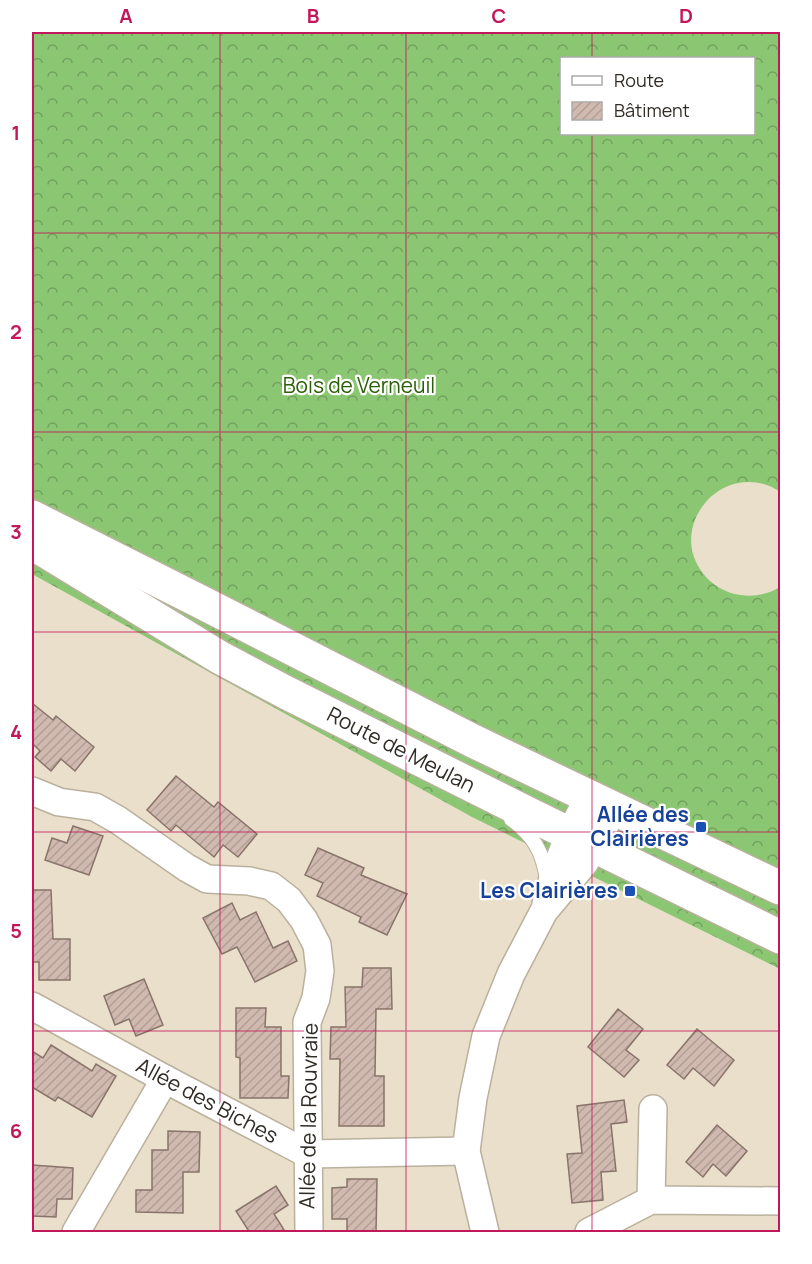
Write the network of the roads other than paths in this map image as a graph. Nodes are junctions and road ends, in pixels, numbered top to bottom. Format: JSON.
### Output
{"nodes":[{"id":1,"x":32,"y":517,"type":"edge"},
{"id":2,"x":32,"y":543,"type":"edge"},
{"id":3,"x":424,"y":761,"type":"junction"},
{"id":4,"x":33,"y":796,"type":"edge"},
{"id":5,"x":602,"y":803,"type":"junction"},
{"id":6,"x":582,"y":840,"type":"junction"},
{"id":7,"x":780,"y":888,"type":"edge"},
{"id":8,"x":546,"y":903,"type":"junction"},
{"id":9,"x":780,"y":937,"type":"edge"},
{"id":10,"x":32,"y":1006,"type":"edge"},
{"id":11,"x":165,"y":1079,"type":"junction"},
{"id":12,"x":653,"y":1109,"type":"dead end"},
{"id":13,"x":466,"y":1151,"type":"junction"},
{"id":14,"x":308,"y":1154,"type":"junction"},
{"id":15,"x":651,"y":1200,"type":"junction"},
{"id":16,"x":780,"y":1201,"type":"edge"},
{"id":17,"x":76,"y":1233,"type":"edge"},
{"id":18,"x":309,"y":1233,"type":"edge"},
{"id":19,"x":485,"y":1233,"type":"edge"},
{"id":20,"x":589,"y":1233,"type":"edge"}],
"edges":[{"from":1,"to":5,"type":"main road","name":"Route de Meulan"},
{"from":2,"to":3,"type":"main road","name":"Route de Meulan"},
{"from":3,"to":6,"type":"main road","name":"Route de Meulan"},
{"from":3,"to":8,"type":"lane"},
{"from":4,"to":14,"type":"street","name":"Allée de la Rouvraie"},
{"from":5,"to":6,"type":"street"},
{"from":5,"to":7,"type":"main road","name":"Route de Meulan"},
{"from":6,"to":8,"type":"street"},
{"from":6,"to":9,"type":"main road","name":"Route de Meulan"},
{"from":8,"to":13,"type":"street"},
{"from":10,"to":11,"type":"street","name":"Allée des Biches"},
{"from":11,"to":14,"type":"street","name":"Allée des Biches"},
{"from":11,"to":17,"type":"street"},
{"from":12,"to":15,"type":"street"},
{"from":13,"to":14,"type":"street","name":"Allée des Biches"},
{"from":13,"to":19,"type":"street"},
{"from":14,"to":18,"type":"street","name":"Allée de la Rouvraie"},
{"from":15,"to":16,"type":"street"},
{"from":15,"to":20,"type":"street"}]}
